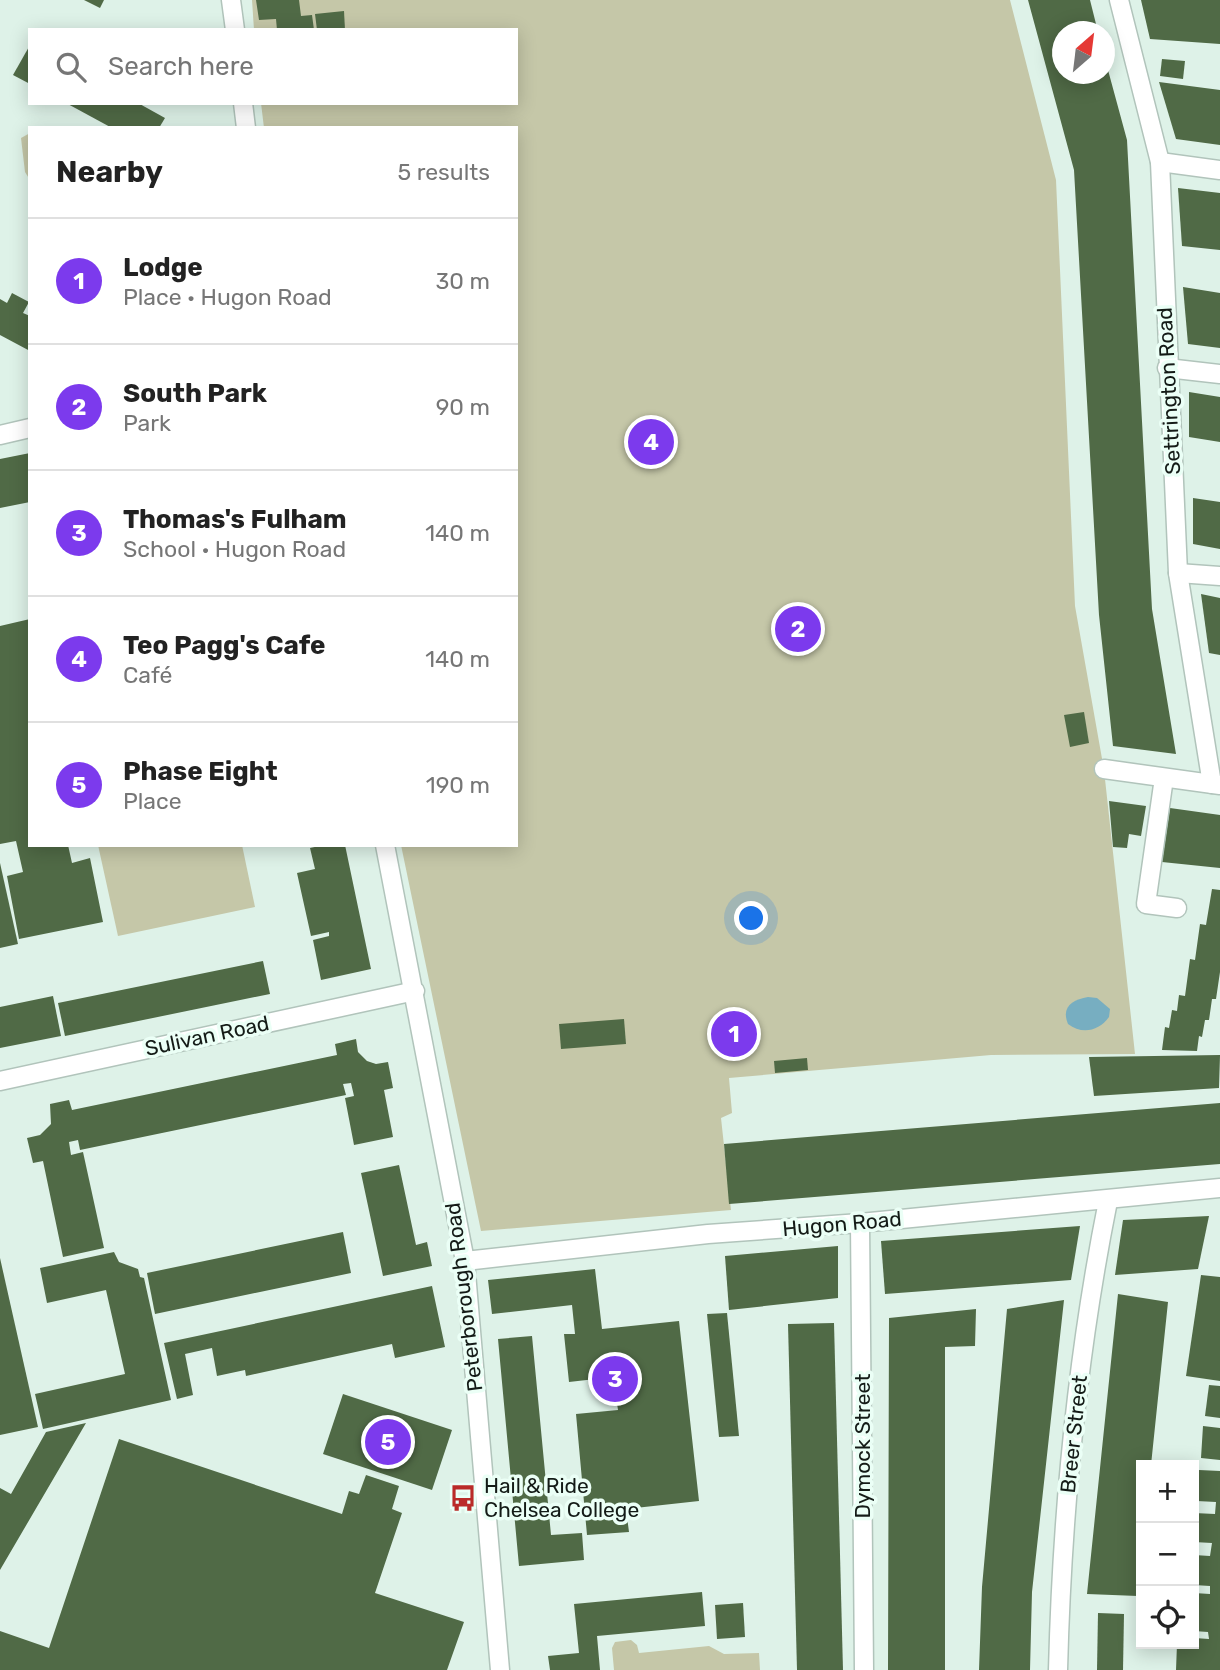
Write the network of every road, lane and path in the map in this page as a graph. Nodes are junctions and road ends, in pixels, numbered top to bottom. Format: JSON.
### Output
{"nodes":[{"id":1,"x":232,"y":0,"type":"edge"},
{"id":2,"x":1119,"y":0,"type":"edge"},
{"id":3,"x":235,"y":28,"type":"edge"},
{"id":4,"x":243,"y":105,"type":"edge"},
{"id":5,"x":246,"y":126,"type":"edge"},
{"id":6,"x":1160,"y":162,"type":"junction"},
{"id":7,"x":1220,"y":170,"type":"edge"},
{"id":8,"x":1167,"y":368,"type":"junction"},
{"id":9,"x":1220,"y":374,"type":"edge"},
{"id":10,"x":28,"y":428,"type":"edge"},
{"id":11,"x":0,"y":435,"type":"edge"},
{"id":12,"x":1178,"y":573,"type":"junction"},
{"id":13,"x":1220,"y":576,"type":"edge"},
{"id":14,"x":1104,"y":769,"type":"dead end"},
{"id":15,"x":1164,"y":778,"type":"junction"},
{"id":16,"x":1216,"y":785,"type":"edge"},
{"id":17,"x":385,"y":847,"type":"edge"},
{"id":18,"x":1177,"y":908,"type":"dead end"},
{"id":19,"x":415,"y":991,"type":"junction"},
{"id":20,"x":0,"y":1081,"type":"edge"},
{"id":21,"x":1220,"y":1188,"type":"edge"},
{"id":22,"x":1108,"y":1201,"type":"junction"},
{"id":23,"x":860,"y":1223,"type":"junction"},
{"id":24,"x":465,"y":1261,"type":"junction"},
{"id":25,"x":500,"y":1670,"type":"edge"},
{"id":26,"x":864,"y":1670,"type":"edge"},
{"id":27,"x":1058,"y":1670,"type":"edge"}],
"edges":[{"from":1,"to":3,"type":"street"},
{"from":2,"to":6,"type":"street","name":"Settrington Road"},
{"from":4,"to":5,"type":"street"},
{"from":6,"to":7,"type":"street"},
{"from":6,"to":8,"type":"street","name":"Settrington Road"},
{"from":8,"to":9,"type":"street"},
{"from":8,"to":12,"type":"street","name":"Settrington Road"},
{"from":10,"to":11,"type":"street"},
{"from":12,"to":13,"type":"street"},
{"from":12,"to":16,"type":"street","name":"Settrington Road"},
{"from":14,"to":15,"type":"street"},
{"from":15,"to":16,"type":"street"},
{"from":15,"to":18,"type":"street"},
{"from":17,"to":19,"type":"street","name":"Peterborough Road"},
{"from":19,"to":20,"type":"street","name":"Sulivan Road"},
{"from":19,"to":24,"type":"street","name":"Peterborough Road"},
{"from":21,"to":22,"type":"street","name":"Hugon Road"},
{"from":22,"to":23,"type":"street","name":"Hugon Road"},
{"from":22,"to":27,"type":"street","name":"Breer Street"},
{"from":23,"to":24,"type":"street","name":"Hugon Road"},
{"from":23,"to":26,"type":"street","name":"Dymock Street"},
{"from":24,"to":25,"type":"street","name":"Peterborough Road"}]}
